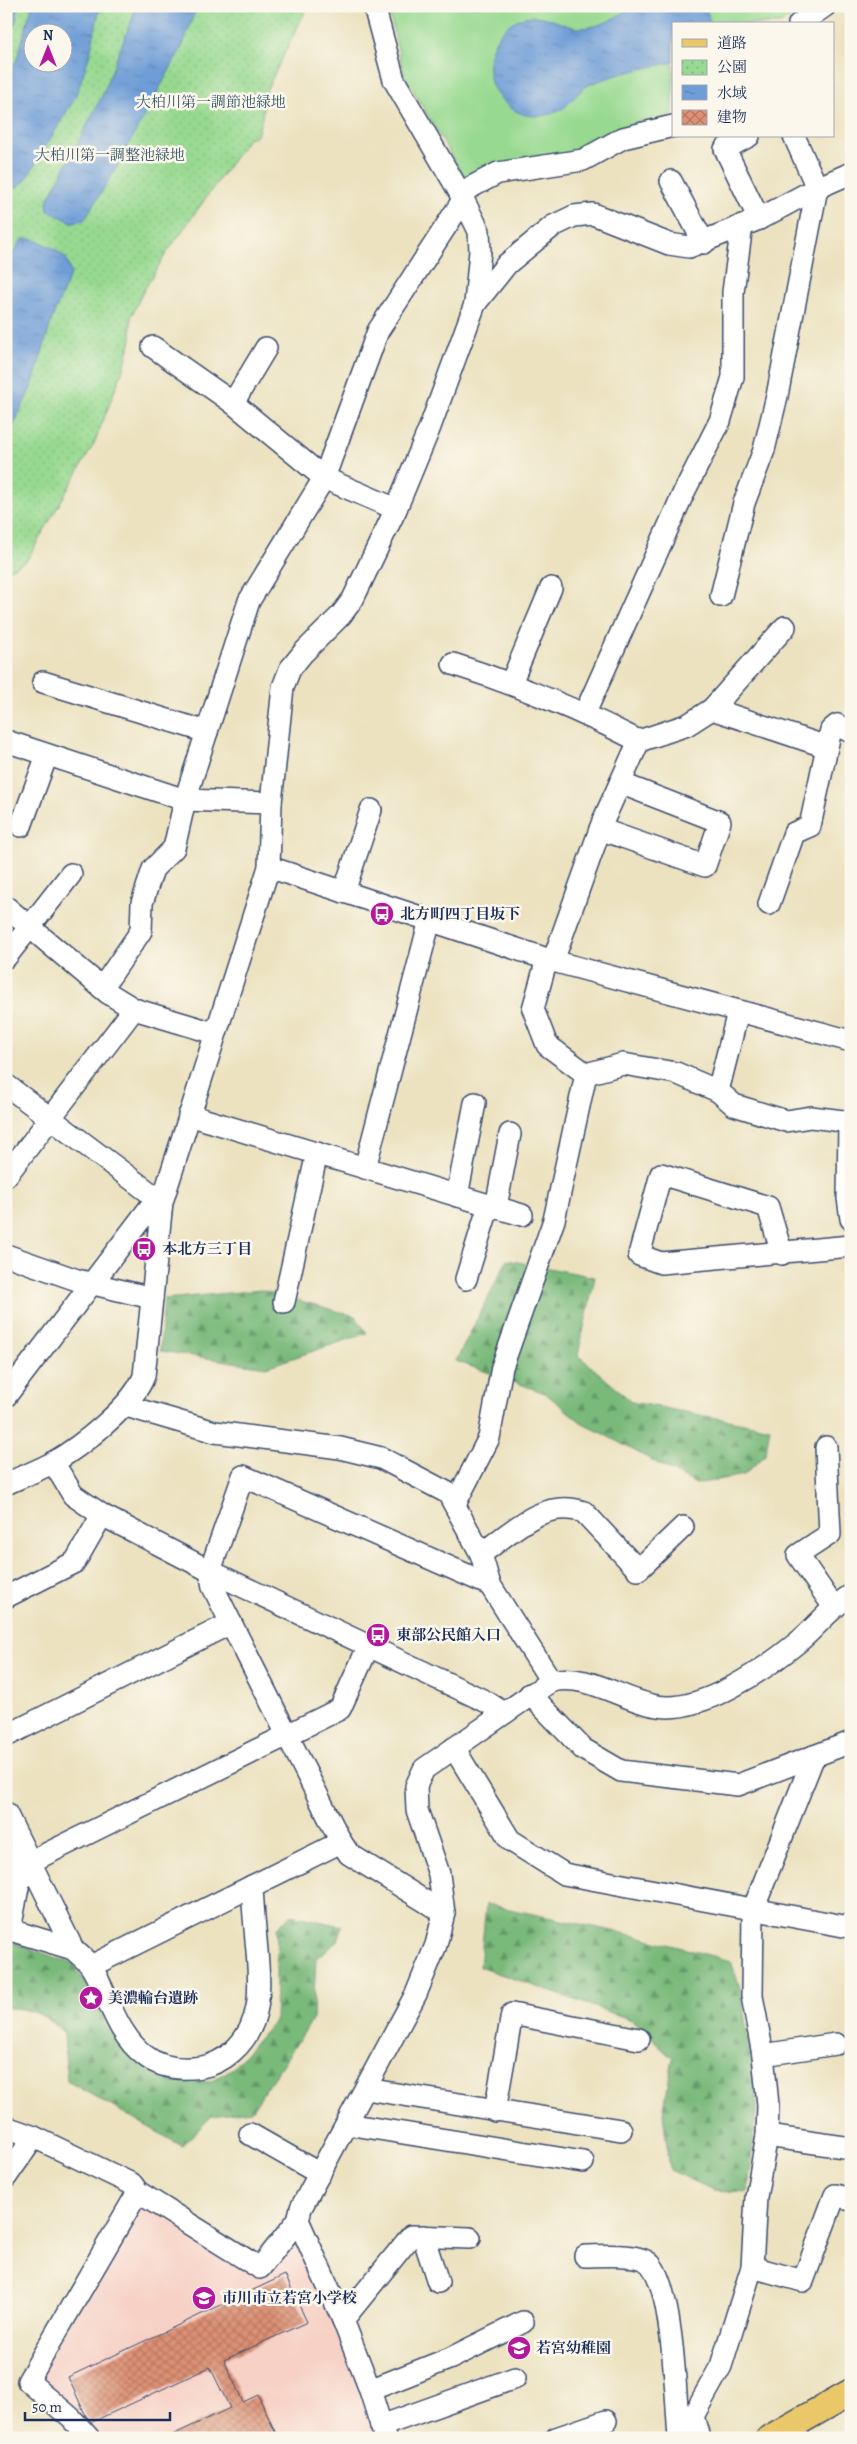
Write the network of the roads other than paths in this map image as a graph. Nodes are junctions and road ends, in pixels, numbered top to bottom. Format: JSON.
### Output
{"nodes":[{"id":1,"x":374,"y":6,"type":"edge"},
{"id":2,"x":825,"y":6,"type":"edge"},
{"id":3,"x":802,"y":22,"type":"edge"},
{"id":4,"x":672,"y":126,"type":"edge"},
{"id":5,"x":745,"y":138,"type":"edge"},
{"id":6,"x":795,"y":138,"type":"edge"},
{"id":7,"x":851,"y":173,"type":"edge"},
{"id":8,"x":671,"y":181,"type":"dead end"},
{"id":9,"x":817,"y":188,"type":"junction"},
{"id":10,"x":462,"y":196,"type":"junction"},
{"id":11,"x":751,"y":222,"type":"junction"},
{"id":12,"x":704,"y":243,"type":"junction"},
{"id":13,"x":476,"y":304,"type":"junction"},
{"id":14,"x":153,"y":347,"type":"dead end"},
{"id":15,"x":266,"y":348,"type":"dead end"},
{"id":16,"x":233,"y":403,"type":"junction"},
{"id":17,"x":324,"y":478,"type":"junction"},
{"id":18,"x":396,"y":510,"type":"junction"},
{"id":19,"x":551,"y":588,"type":"dead end"},
{"id":20,"x":721,"y":596,"type":"dead end"},
{"id":21,"x":786,"y":627,"type":"dead end"},
{"id":22,"x":453,"y":664,"type":"dead end"},
{"id":23,"x":43,"y":682,"type":"dead end"},
{"id":24,"x":511,"y":683,"type":"junction"},
{"id":25,"x":712,"y":709,"type":"junction"},
{"id":26,"x":585,"y":713,"type":"junction"},
{"id":27,"x":207,"y":732,"type":"junction"},
{"id":28,"x":851,"y":732,"type":"edge"},
{"id":29,"x":639,"y":741,"type":"junction"},
{"id":30,"x":7,"y":744,"type":"edge"},
{"id":31,"x":828,"y":747,"type":"junction"},
{"id":32,"x":47,"y":755,"type":"junction"},
{"id":33,"x":620,"y":783,"type":"junction"},
{"id":34,"x":185,"y":800,"type":"junction"},
{"id":35,"x":271,"y":803,"type":"junction"},
{"id":36,"x":371,"y":810,"type":"dead end"},
{"id":37,"x":21,"y":826,"type":"dead end"},
{"id":38,"x":600,"y":830,"type":"junction"},
{"id":39,"x":269,"y":867,"type":"junction"},
{"id":40,"x":71,"y":874,"type":"dead end"},
{"id":41,"x":344,"y":892,"type":"junction"},
{"id":42,"x":769,"y":904,"type":"dead end"},
{"id":43,"x":6,"y":907,"type":"edge"},
{"id":44,"x":430,"y":920,"type":"junction"},
{"id":45,"x":30,"y":927,"type":"junction"},
{"id":46,"x":6,"y":957,"type":"edge"},
{"id":47,"x":550,"y":960,"type":"junction"},
{"id":48,"x":102,"y":988,"type":"junction"},
{"id":49,"x":134,"y":1009,"type":"junction"},
{"id":50,"x":738,"y":1012,"type":"junction"},
{"id":51,"x":214,"y":1033,"type":"junction"},
{"id":52,"x":851,"y":1041,"type":"edge"},
{"id":53,"x":586,"y":1074,"type":"junction"},
{"id":54,"x":6,"y":1085,"type":"edge"},
{"id":55,"x":718,"y":1092,"type":"junction"},
{"id":56,"x":475,"y":1103,"type":"dead end"},
{"id":57,"x":189,"y":1115,"type":"junction"},
{"id":58,"x":51,"y":1118,"type":"junction"},
{"id":59,"x":850,"y":1122,"type":"edge"},
{"id":60,"x":510,"y":1134,"type":"dead end"},
{"id":61,"x":317,"y":1153,"type":"junction"},
{"id":62,"x":365,"y":1168,"type":"junction"},
{"id":63,"x":6,"y":1176,"type":"edge"},
{"id":64,"x":457,"y":1196,"type":"junction"},
{"id":65,"x":159,"y":1200,"type":"junction"},
{"id":66,"x":492,"y":1206,"type":"junction"},
{"id":67,"x":522,"y":1215,"type":"dead end"},
{"id":68,"x":851,"y":1219,"type":"edge"},
{"id":69,"x":851,"y":1246,"type":"edge"},
{"id":70,"x":782,"y":1254,"type":"junction"},
{"id":71,"x":6,"y":1256,"type":"edge"},
{"id":72,"x":466,"y":1279,"type":"dead end"},
{"id":73,"x":91,"y":1284,"type":"junction"},
{"id":74,"x":152,"y":1298,"type":"junction"},
{"id":75,"x":284,"y":1302,"type":"dead end"},
{"id":76,"x":6,"y":1396,"type":"edge"},
{"id":77,"x":126,"y":1406,"type":"junction"},
{"id":78,"x":826,"y":1447,"type":"dead end"},
{"id":79,"x":53,"y":1462,"type":"junction"},
{"id":80,"x":6,"y":1484,"type":"edge"},
{"id":81,"x":455,"y":1504,"type":"junction"},
{"id":82,"x":102,"y":1516,"type":"junction"},
{"id":83,"x":678,"y":1540,"type":"dead end"},
{"id":84,"x":481,"y":1554,"type":"junction"},
{"id":85,"x":210,"y":1572,"type":"junction"},
{"id":86,"x":490,"y":1585,"type":"junction"},
{"id":87,"x":851,"y":1595,"type":"edge"},
{"id":88,"x":6,"y":1597,"type":"edge"},
{"id":89,"x":833,"y":1606,"type":"junction"},
{"id":90,"x":231,"y":1623,"type":"junction"},
{"id":91,"x":369,"y":1646,"type":"junction"},
{"id":92,"x":551,"y":1681,"type":"junction"},
{"id":93,"x":530,"y":1694,"type":"junction"},
{"id":94,"x":504,"y":1713,"type":"junction"},
{"id":95,"x":286,"y":1735,"type":"junction"},
{"id":96,"x":6,"y":1736,"type":"edge"},
{"id":97,"x":851,"y":1742,"type":"edge"},
{"id":98,"x":454,"y":1748,"type":"junction"},
{"id":99,"x":814,"y":1756,"type":"junction"},
{"id":100,"x":6,"y":1813,"type":"edge"},
{"id":101,"x":341,"y":1842,"type":"junction"},
{"id":102,"x":6,"y":1856,"type":"edge"},
{"id":103,"x":32,"y":1862,"type":"junction"},
{"id":104,"x":252,"y":1886,"type":"junction"},
{"id":105,"x":753,"y":1910,"type":"junction"},
{"id":106,"x":444,"y":1913,"type":"junction"},
{"id":107,"x":851,"y":1923,"type":"edge"},
{"id":108,"x":8,"y":1931,"type":"edge"},
{"id":109,"x":73,"y":1949,"type":"junction"},
{"id":110,"x":91,"y":1966,"type":"junction"},
{"id":111,"x":639,"y":2038,"type":"dead end"},
{"id":112,"x":836,"y":2044,"type":"dead end"},
{"id":113,"x":763,"y":2055,"type":"junction"},
{"id":114,"x":366,"y":2089,"type":"junction"},
{"id":115,"x":495,"y":2111,"type":"junction"},
{"id":116,"x":347,"y":2124,"type":"junction"},
{"id":117,"x":6,"y":2127,"type":"edge"},
{"id":118,"x":621,"y":2130,"type":"dead end"},
{"id":119,"x":250,"y":2134,"type":"dead end"},
{"id":120,"x":767,"y":2136,"type":"junction"},
{"id":121,"x":34,"y":2137,"type":"junction"},
{"id":122,"x":851,"y":2148,"type":"edge"},
{"id":123,"x":583,"y":2162,"type":"dead end"},
{"id":124,"x":320,"y":2174,"type":"junction"},
{"id":125,"x":6,"y":2177,"type":"edge"},
{"id":126,"x":138,"y":2192,"type":"junction"},
{"id":127,"x":851,"y":2199,"type":"edge"},
{"id":128,"x":298,"y":2220,"type":"junction"},
{"id":129,"x":424,"y":2236,"type":"junction"},
{"id":130,"x":470,"y":2238,"type":"dead end"},
{"id":131,"x":585,"y":2256,"type":"dead end"},
{"id":132,"x":752,"y":2267,"type":"junction"},
{"id":133,"x":438,"y":2282,"type":"dead end"},
{"id":134,"x":343,"y":2320,"type":"junction"},
{"id":135,"x":523,"y":2322,"type":"dead end"},
{"id":136,"x":515,"y":2378,"type":"dead end"},
{"id":137,"x":370,"y":2390,"type":"junction"},
{"id":138,"x":851,"y":2392,"type":"edge"},
{"id":139,"x":606,"y":2421,"type":"dead end"},
{"id":140,"x":383,"y":2432,"type":"edge"},
{"id":141,"x":89,"y":2438,"type":"edge"},
{"id":142,"x":556,"y":2438,"type":"edge"},
{"id":143,"x":679,"y":2438,"type":"edge"},
{"id":144,"x":699,"y":2438,"type":"edge"},
{"id":145,"x":770,"y":2438,"type":"edge"}],
"edges":[{"from":1,"to":10,"type":"street"},
{"from":2,"to":3,"type":"street"},
{"from":4,"to":10,"type":"street"},
{"from":5,"to":11,"type":"street"},
{"from":6,"to":9,"type":"street"},
{"from":7,"to":9,"type":"street"},
{"from":8,"to":12,"type":"street"},
{"from":9,"to":11,"type":"street"},
{"from":9,"to":20,"type":"street"},
{"from":10,"to":13,"type":"street"},
{"from":10,"to":17,"type":"street"},
{"from":11,"to":12,"type":"street"},
{"from":11,"to":26,"type":"street"},
{"from":12,"to":13,"type":"street"},
{"from":13,"to":18,"type":"street"},
{"from":14,"to":16,"type":"street"},
{"from":15,"to":16,"type":"street"},
{"from":16,"to":17,"type":"street"},
{"from":17,"to":18,"type":"street"},
{"from":17,"to":27,"type":"street"},
{"from":18,"to":35,"type":"street"},
{"from":19,"to":24,"type":"street"},
{"from":21,"to":25,"type":"street"},
{"from":22,"to":24,"type":"street"},
{"from":23,"to":27,"type":"street"},
{"from":24,"to":26,"type":"street"},
{"from":25,"to":29,"type":"street"},
{"from":25,"to":31,"type":"street"},
{"from":26,"to":29,"type":"street"},
{"from":27,"to":34,"type":"street"},
{"from":28,"to":31,"type":"street"},
{"from":29,"to":33,"type":"street"},
{"from":30,"to":32,"type":"street"},
{"from":31,"to":42,"type":"street"},
{"from":32,"to":34,"type":"street"},
{"from":32,"to":37,"type":"street"},
{"from":33,"to":38,"type":"street"},
{"from":33,"to":38,"type":"street"},
{"from":34,"to":35,"type":"street"},
{"from":34,"to":48,"type":"street"},
{"from":35,"to":39,"type":"street"},
{"from":36,"to":41,"type":"street"},
{"from":38,"to":47,"type":"street"},
{"from":39,"to":41,"type":"street"},
{"from":39,"to":51,"type":"street"},
{"from":40,"to":45,"type":"street"},
{"from":41,"to":44,"type":"street"},
{"from":43,"to":45,"type":"street"},
{"from":44,"to":47,"type":"street"},
{"from":44,"to":62,"type":"street"},
{"from":45,"to":46,"type":"street"},
{"from":45,"to":48,"type":"street"},
{"from":47,"to":50,"type":"street"},
{"from":47,"to":53,"type":"street"},
{"from":48,"to":49,"type":"street"},
{"from":49,"to":51,"type":"street"},
{"from":49,"to":58,"type":"street"},
{"from":50,"to":52,"type":"street"},
{"from":50,"to":55,"type":"street"},
{"from":51,"to":57,"type":"street"},
{"from":53,"to":55,"type":"street"},
{"from":53,"to":81,"type":"street"},
{"from":54,"to":58,"type":"street"},
{"from":55,"to":59,"type":"street"},
{"from":56,"to":64,"type":"street"},
{"from":57,"to":61,"type":"street"},
{"from":57,"to":65,"type":"street"},
{"from":58,"to":63,"type":"street"},
{"from":58,"to":65,"type":"street"},
{"from":59,"to":68,"type":"street"},
{"from":60,"to":66,"type":"street"},
{"from":61,"to":62,"type":"street"},
{"from":61,"to":75,"type":"street"},
{"from":62,"to":64,"type":"street"},
{"from":64,"to":66,"type":"street"},
{"from":65,"to":73,"type":"street"},
{"from":65,"to":74,"type":"street"},
{"from":66,"to":67,"type":"street"},
{"from":66,"to":72,"type":"street"},
{"from":69,"to":70,"type":"street"},
{"from":70,"to":70,"type":"street"},
{"from":71,"to":73,"type":"street"},
{"from":73,"to":74,"type":"street"},
{"from":73,"to":76,"type":"street"},
{"from":74,"to":77,"type":"street"},
{"from":77,"to":79,"type":"street"},
{"from":77,"to":81,"type":"street"},
{"from":78,"to":89,"type":"street"},
{"from":79,"to":80,"type":"street"},
{"from":79,"to":82,"type":"street"},
{"from":81,"to":84,"type":"street"},
{"from":82,"to":85,"type":"street"},
{"from":82,"to":88,"type":"street"},
{"from":83,"to":84,"type":"street"},
{"from":84,"to":86,"type":"street"},
{"from":85,"to":86,"type":"street"},
{"from":85,"to":90,"type":"street"},
{"from":85,"to":91,"type":"street"},
{"from":86,"to":92,"type":"street"},
{"from":87,"to":89,"type":"street"},
{"from":89,"to":92,"type":"street"},
{"from":90,"to":95,"type":"street"},
{"from":90,"to":96,"type":"street"},
{"from":91,"to":94,"type":"street"},
{"from":91,"to":95,"type":"street"},
{"from":92,"to":93,"type":"street"},
{"from":93,"to":94,"type":"street"},
{"from":93,"to":99,"type":"street"},
{"from":94,"to":98,"type":"street"},
{"from":95,"to":101,"type":"street"},
{"from":95,"to":103,"type":"street"},
{"from":97,"to":99,"type":"street"},
{"from":98,"to":105,"type":"street"},
{"from":98,"to":106,"type":"street"},
{"from":99,"to":105,"type":"street"},
{"from":100,"to":103,"type":"street"},
{"from":101,"to":104,"type":"street"},
{"from":101,"to":106,"type":"street"},
{"from":102,"to":108,"type":"street"},
{"from":103,"to":109,"type":"street"},
{"from":104,"to":110,"type":"street"},
{"from":104,"to":110,"type":"street"},
{"from":105,"to":107,"type":"street"},
{"from":105,"to":113,"type":"street"},
{"from":106,"to":114,"type":"street"},
{"from":108,"to":109,"type":"street"},
{"from":109,"to":110,"type":"street"},
{"from":111,"to":115,"type":"street"},
{"from":112,"to":113,"type":"street"},
{"from":113,"to":120,"type":"street"},
{"from":114,"to":115,"type":"street"},
{"from":114,"to":116,"type":"street"},
{"from":115,"to":118,"type":"street"},
{"from":116,"to":123,"type":"street"},
{"from":116,"to":124,"type":"street"},
{"from":117,"to":121,"type":"street"},
{"from":119,"to":124,"type":"street"},
{"from":120,"to":122,"type":"street"},
{"from":120,"to":132,"type":"street"},
{"from":121,"to":125,"type":"street"},
{"from":121,"to":126,"type":"street"},
{"from":124,"to":128,"type":"street"},
{"from":126,"to":128,"type":"street"},
{"from":126,"to":141,"type":"street"},
{"from":127,"to":132,"type":"street"},
{"from":128,"to":134,"type":"street"},
{"from":129,"to":130,"type":"street"},
{"from":129,"to":133,"type":"street"},
{"from":129,"to":134,"type":"street"},
{"from":131,"to":143,"type":"street"},
{"from":132,"to":144,"type":"street"},
{"from":134,"to":137,"type":"street"},
{"from":135,"to":137,"type":"street"},
{"from":136,"to":140,"type":"street"},
{"from":137,"to":140,"type":"street"},
{"from":138,"to":145,"type":"main road"},
{"from":139,"to":142,"type":"street"}]}
